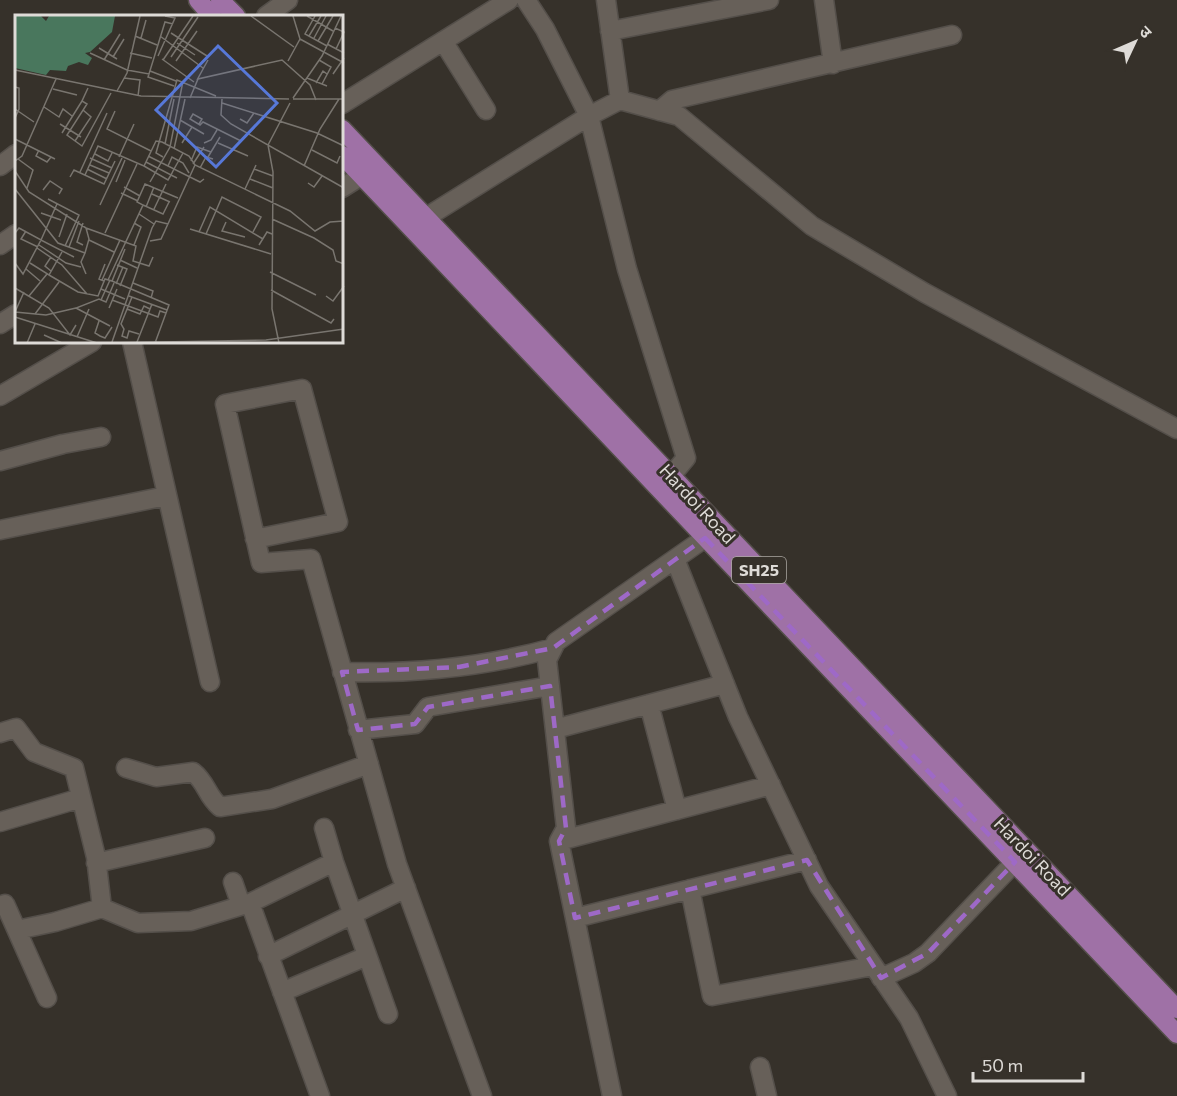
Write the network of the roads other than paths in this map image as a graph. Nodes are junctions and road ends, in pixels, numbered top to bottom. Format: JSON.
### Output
{"nodes":[{"id":1,"x":198,"y":0,"type":"edge"},
{"id":2,"x":220,"y":0,"type":"edge"},
{"id":3,"x":288,"y":0,"type":"edge"},
{"id":4,"x":509,"y":0,"type":"edge"},
{"id":5,"x":526,"y":0,"type":"edge"},
{"id":6,"x":606,"y":0,"type":"edge"},
{"id":7,"x":769,"y":0,"type":"edge"},
{"id":8,"x":825,"y":0,"type":"edge"},
{"id":9,"x":211,"y":15,"type":"edge"},
{"id":10,"x":235,"y":15,"type":"edge"},
{"id":11,"x":267,"y":15,"type":"edge"},
{"id":12,"x":610,"y":31,"type":"junction"},
{"id":13,"x":952,"y":35,"type":"dead end"},
{"id":14,"x":443,"y":41,"type":"junction"},
{"id":15,"x":833,"y":63,"type":"junction"},
{"id":16,"x":620,"y":100,"type":"junction"},
{"id":17,"x":344,"y":103,"type":"edge"},
{"id":18,"x":486,"y":110,"type":"dead end"},
{"id":19,"x":659,"y":111,"type":"junction"},
{"id":20,"x":589,"y":116,"type":"junction"},
{"id":21,"x":344,"y":131,"type":"edge"},
{"id":22,"x":15,"y":155,"type":"edge"},
{"id":23,"x":344,"y":157,"type":"edge"},
{"id":24,"x":0,"y":166,"type":"edge"},
{"id":25,"x":361,"y":176,"type":"junction"},
{"id":26,"x":344,"y":187,"type":"edge"},
{"id":27,"x":418,"y":222,"type":"junction"},
{"id":28,"x":15,"y":235,"type":"edge"},
{"id":29,"x":0,"y":245,"type":"edge"},
{"id":30,"x":15,"y":315,"type":"edge"},
{"id":31,"x":0,"y":324,"type":"edge"},
{"id":32,"x":89,"y":344,"type":"edge"},
{"id":33,"x":132,"y":344,"type":"edge"},
{"id":34,"x":0,"y":396,"type":"edge"},
{"id":35,"x":1177,"y":429,"type":"edge"},
{"id":36,"x":101,"y":437,"type":"dead end"},
{"id":37,"x":0,"y":461,"type":"edge"},
{"id":38,"x":671,"y":476,"type":"junction"},
{"id":39,"x":166,"y":496,"type":"junction"},
{"id":40,"x":0,"y":530,"type":"edge"},
{"id":41,"x":711,"y":532,"type":"junction"},
{"id":42,"x":255,"y":539,"type":"junction"},
{"id":43,"x":675,"y":559,"type":"junction"},
{"id":44,"x":553,"y":648,"type":"junction"},
{"id":45,"x":342,"y":672,"type":"junction"},
{"id":46,"x":210,"y":682,"type":"dead end"},
{"id":47,"x":725,"y":684,"type":"junction"},
{"id":48,"x":550,"y":686,"type":"junction"},
{"id":49,"x":649,"y":704,"type":"junction"},
{"id":50,"x":555,"y":729,"type":"junction"},
{"id":51,"x":358,"y":730,"type":"junction"},
{"id":52,"x":0,"y":733,"type":"edge"},
{"id":53,"x":369,"y":765,"type":"junction"},
{"id":54,"x":126,"y":768,"type":"dead end"},
{"id":55,"x":771,"y":785,"type":"junction"},
{"id":56,"x":81,"y":798,"type":"junction"},
{"id":57,"x":677,"y":810,"type":"junction"},
{"id":58,"x":0,"y":822,"type":"edge"},
{"id":59,"x":324,"y":828,"type":"dead end"},
{"id":60,"x":206,"y":838,"type":"dead end"},
{"id":61,"x":559,"y":841,"type":"junction"},
{"id":62,"x":807,"y":860,"type":"junction"},
{"id":63,"x":334,"y":862,"type":"junction"},
{"id":64,"x":1015,"y":862,"type":"junction"},
{"id":65,"x":96,"y":863,"type":"junction"},
{"id":66,"x":233,"y":882,"type":"dead end"},
{"id":67,"x":406,"y":888,"type":"junction"},
{"id":68,"x":690,"y":889,"type":"junction"},
{"id":69,"x":245,"y":904,"type":"junction"},
{"id":70,"x":0,"y":906,"type":"edge"},
{"id":71,"x":102,"y":908,"type":"junction"},
{"id":72,"x":352,"y":915,"type":"junction"},
{"id":73,"x":575,"y":918,"type":"junction"},
{"id":74,"x":17,"y":930,"type":"junction"},
{"id":75,"x":268,"y":956,"type":"junction"},
{"id":76,"x":367,"y":956,"type":"junction"},
{"id":77,"x":877,"y":972,"type":"junction"},
{"id":78,"x":282,"y":992,"type":"junction"},
{"id":79,"x":47,"y":998,"type":"dead end"},
{"id":80,"x":1177,"y":1009,"type":"edge"},
{"id":81,"x":388,"y":1014,"type":"dead end"},
{"id":82,"x":1177,"y":1034,"type":"edge"},
{"id":83,"x":760,"y":1067,"type":"dead end"},
{"id":84,"x":320,"y":1096,"type":"edge"},
{"id":85,"x":482,"y":1096,"type":"edge"},
{"id":86,"x":612,"y":1096,"type":"edge"},
{"id":87,"x":767,"y":1096,"type":"edge"},
{"id":88,"x":947,"y":1096,"type":"edge"}],
"edges":[{"from":1,"to":9,"type":"main road"},
{"from":2,"to":10,"type":"main road"},
{"from":3,"to":11,"type":"street"},
{"from":4,"to":14,"type":"street"},
{"from":5,"to":20,"type":"street"},
{"from":6,"to":12,"type":"street"},
{"from":7,"to":12,"type":"street"},
{"from":8,"to":15,"type":"street"},
{"from":12,"to":16,"type":"street"},
{"from":13,"to":15,"type":"street"},
{"from":14,"to":17,"type":"street"},
{"from":14,"to":18,"type":"street"},
{"from":15,"to":19,"type":"street"},
{"from":16,"to":19,"type":"street"},
{"from":16,"to":20,"type":"street"},
{"from":19,"to":35,"type":"street"},
{"from":20,"to":27,"type":"street"},
{"from":20,"to":38,"type":"street"},
{"from":21,"to":27,"type":"main road","name":"Hardoi Road","number":"SH25"},
{"from":22,"to":24,"type":"street"},
{"from":23,"to":25,"type":"main road","name":"Hardoi Road","number":"SH25"},
{"from":25,"to":26,"type":"street"},
{"from":25,"to":27,"type":"main road","name":"Hardoi Road","number":"SH25"},
{"from":27,"to":38,"type":"main road","name":"Hardoi Road","number":"SH25"},
{"from":27,"to":41,"type":"main road","name":"Hardoi Road","number":"SH25"},
{"from":28,"to":29,"type":"street"},
{"from":30,"to":31,"type":"street"},
{"from":32,"to":34,"type":"street"},
{"from":33,"to":39,"type":"street"},
{"from":36,"to":37,"type":"street"},
{"from":38,"to":41,"type":"main road","name":"Hardoi Road","number":"SH25"},
{"from":39,"to":40,"type":"street"},
{"from":39,"to":46,"type":"street"},
{"from":41,"to":43,"type":"street"},
{"from":41,"to":64,"type":"main road","name":"Hardoi Road","number":"SH25"},
{"from":41,"to":80,"type":"main road","name":"Hardoi Road","number":"SH25"},
{"from":42,"to":42,"type":"street"},
{"from":42,"to":45,"type":"street"},
{"from":43,"to":44,"type":"street"},
{"from":43,"to":47,"type":"street"},
{"from":44,"to":45,"type":"street"},
{"from":44,"to":48,"type":"street"},
{"from":45,"to":51,"type":"street"},
{"from":47,"to":49,"type":"street"},
{"from":47,"to":55,"type":"street"},
{"from":48,"to":50,"type":"street"},
{"from":48,"to":51,"type":"street"},
{"from":49,"to":50,"type":"street"},
{"from":49,"to":57,"type":"street"},
{"from":50,"to":61,"type":"street"},
{"from":51,"to":53,"type":"street"},
{"from":52,"to":56,"type":"street"},
{"from":53,"to":54,"type":"street"},
{"from":53,"to":67,"type":"street"},
{"from":55,"to":57,"type":"street"},
{"from":55,"to":62,"type":"street"},
{"from":56,"to":58,"type":"street"},
{"from":56,"to":65,"type":"street"},
{"from":57,"to":61,"type":"street"},
{"from":59,"to":63,"type":"street"},
{"from":60,"to":65,"type":"street"},
{"from":61,"to":73,"type":"street"},
{"from":62,"to":68,"type":"street"},
{"from":62,"to":77,"type":"street"},
{"from":63,"to":69,"type":"street"},
{"from":63,"to":72,"type":"street"},
{"from":64,"to":77,"type":"street"},
{"from":64,"to":82,"type":"main road","name":"Hardoi Road","number":"SH25"},
{"from":65,"to":71,"type":"street"},
{"from":66,"to":69,"type":"street"},
{"from":67,"to":72,"type":"street"},
{"from":67,"to":85,"type":"street"},
{"from":68,"to":73,"type":"street"},
{"from":68,"to":77,"type":"street"},
{"from":69,"to":71,"type":"street"},
{"from":69,"to":75,"type":"street"},
{"from":70,"to":74,"type":"street"},
{"from":71,"to":74,"type":"street"},
{"from":72,"to":75,"type":"street"},
{"from":72,"to":76,"type":"street"},
{"from":73,"to":86,"type":"street"},
{"from":74,"to":79,"type":"street"},
{"from":75,"to":78,"type":"street"},
{"from":76,"to":78,"type":"street"},
{"from":76,"to":81,"type":"street"},
{"from":77,"to":88,"type":"street"},
{"from":78,"to":84,"type":"street"},
{"from":83,"to":87,"type":"street"}]}
